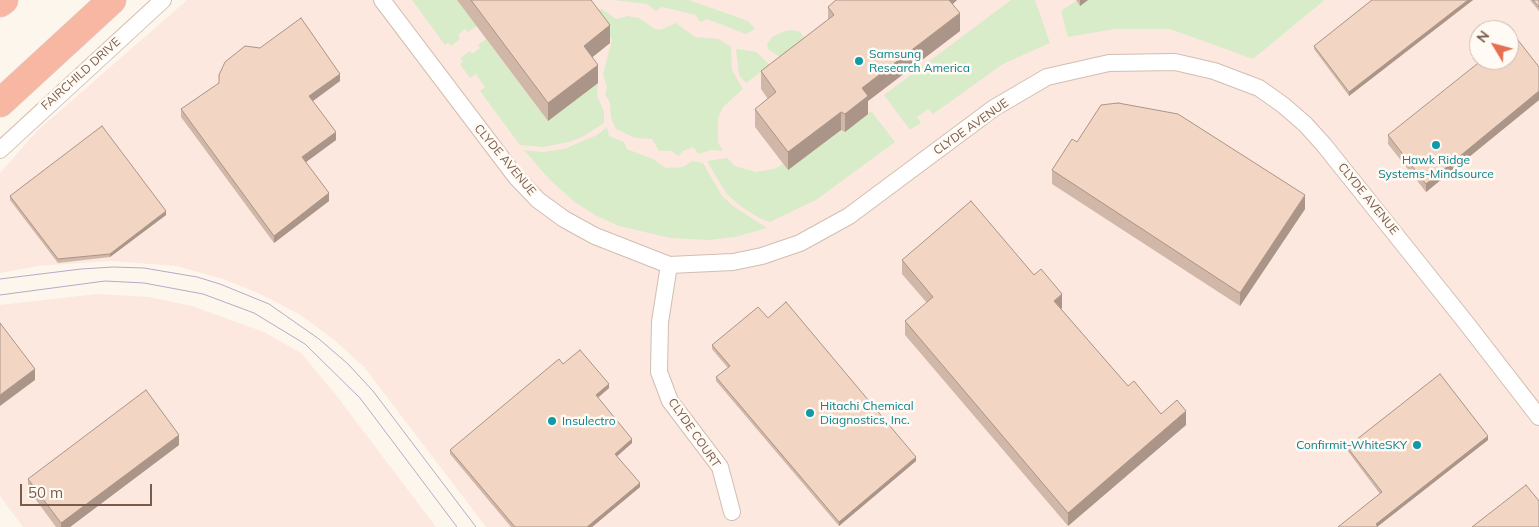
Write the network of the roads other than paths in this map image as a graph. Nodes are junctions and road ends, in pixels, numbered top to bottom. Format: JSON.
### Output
{"nodes":[{"id":1,"x":4,"y":0,"type":"edge"},
{"id":2,"x":112,"y":0,"type":"edge"},
{"id":3,"x":164,"y":0,"type":"edge"},
{"id":4,"x":382,"y":0,"type":"edge"},
{"id":5,"x":0,"y":3,"type":"edge"},
{"id":6,"x":0,"y":103,"type":"edge"},
{"id":7,"x":0,"y":150,"type":"edge"},
{"id":8,"x":669,"y":265,"type":"junction"},
{"id":9,"x":1539,"y":417,"type":"edge"},
{"id":10,"x":732,"y":512,"type":"dead end"}],
"edges":[{"from":1,"to":5,"type":"highway"},
{"from":2,"to":6,"type":"highway"},
{"from":3,"to":7,"type":"street","name":"FAIRCHILD DRIVE"},
{"from":4,"to":8,"type":"street","name":"CLYDE AVENUE"},
{"from":8,"to":9,"type":"street","name":"CLYDE AVENUE"},
{"from":8,"to":10,"type":"street","name":"CLYDE COURT"}]}
